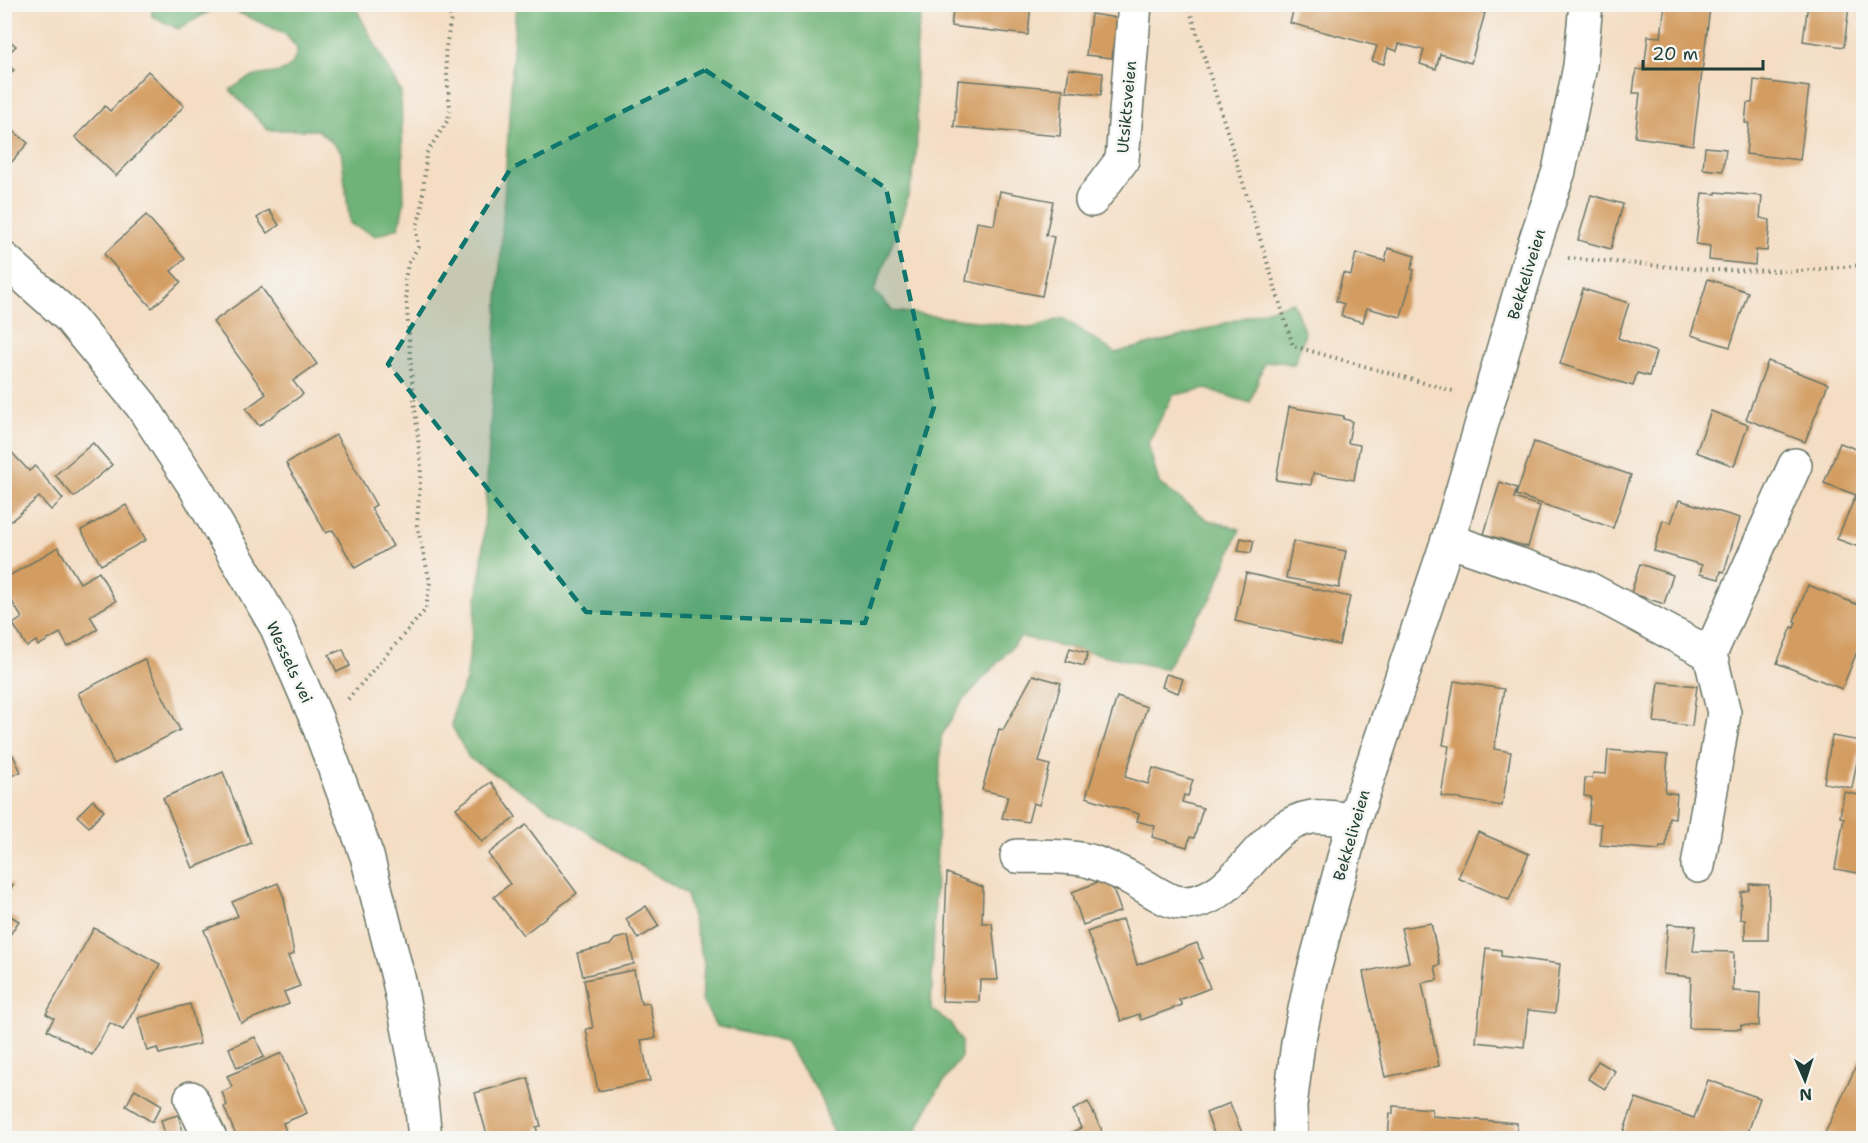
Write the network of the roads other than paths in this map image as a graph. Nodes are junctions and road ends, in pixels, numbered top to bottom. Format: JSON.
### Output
{"nodes":[{"id":1,"x":1135,"y":4,"type":"edge"},
{"id":2,"x":1586,"y":4,"type":"edge"},
{"id":3,"x":1092,"y":200,"type":"dead end"},
{"id":4,"x":4,"y":259,"type":"edge"},
{"id":5,"x":1795,"y":465,"type":"dead end"},
{"id":6,"x":1448,"y":540,"type":"junction"},
{"id":7,"x":1710,"y":654,"type":"junction"},
{"id":8,"x":1354,"y":820,"type":"junction"},
{"id":9,"x":1017,"y":856,"type":"dead end"},
{"id":10,"x":1698,"y":866,"type":"dead end"},
{"id":11,"x":191,"y":1098,"type":"dead end"},
{"id":12,"x":210,"y":1138,"type":"edge"},
{"id":13,"x":425,"y":1138,"type":"edge"},
{"id":14,"x":1291,"y":1138,"type":"edge"}],
"edges":[{"from":1,"to":3,"type":"street","name":"Utsiktsveien"},
{"from":2,"to":6,"type":"street","name":"Bekkeliveien"},
{"from":4,"to":13,"type":"street","name":"Wessels vei"},
{"from":5,"to":7,"type":"street"},
{"from":6,"to":7,"type":"street"},
{"from":6,"to":8,"type":"street","name":"Bekkeliveien"},
{"from":7,"to":10,"type":"street"},
{"from":8,"to":9,"type":"street"},
{"from":8,"to":14,"type":"street","name":"Bekkeliveien"},
{"from":11,"to":12,"type":"street"}]}
